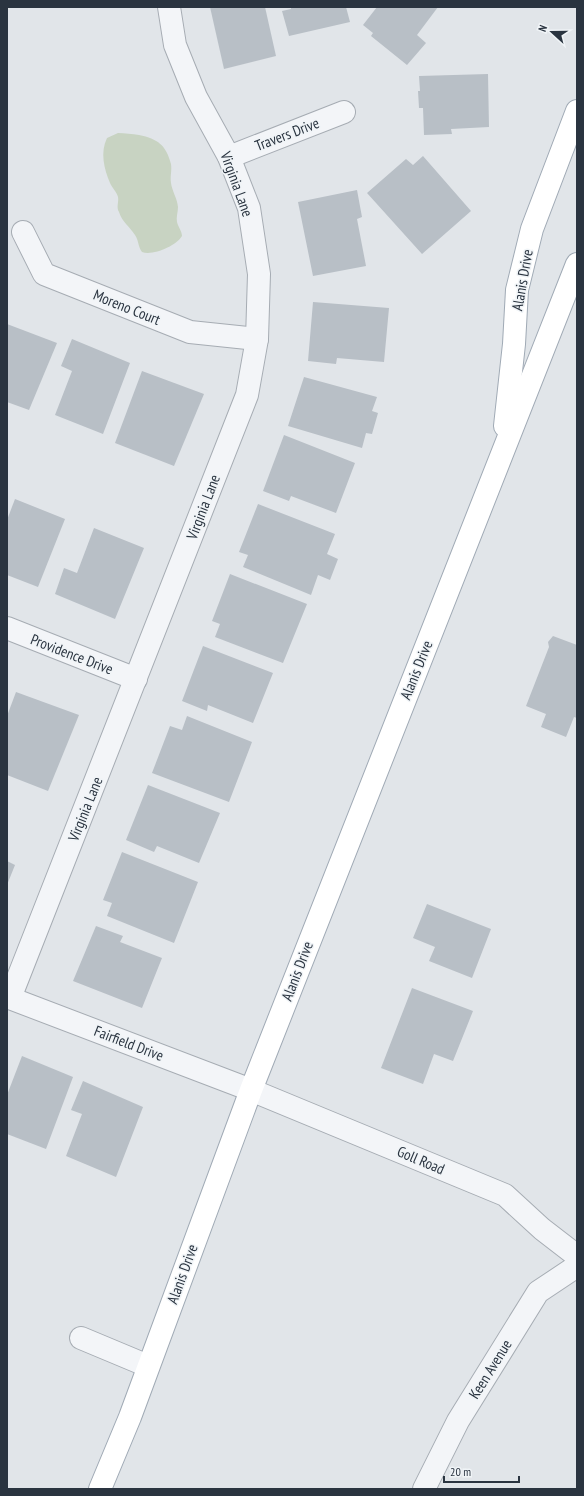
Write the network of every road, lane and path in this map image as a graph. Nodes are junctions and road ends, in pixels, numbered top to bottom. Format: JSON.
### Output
{"nodes":[{"id":1,"x":169,"y":7,"type":"edge"},
{"id":2,"x":577,"y":110,"type":"edge"},
{"id":3,"x":344,"y":112,"type":"dead end"},
{"id":4,"x":229,"y":157,"type":"junction"},
{"id":5,"x":23,"y":232,"type":"dead end"},
{"id":6,"x":577,"y":264,"type":"edge"},
{"id":7,"x":257,"y":339,"type":"junction"},
{"id":8,"x":501,"y":456,"type":"junction"},
{"id":9,"x":7,"y":628,"type":"edge"},
{"id":10,"x":136,"y":679,"type":"junction"},
{"id":11,"x":8,"y":997,"type":"edge"},
{"id":12,"x":251,"y":1090,"type":"junction"},
{"id":13,"x":577,"y":1256,"type":"edge"},
{"id":14,"x":577,"y":1266,"type":"edge"},
{"id":15,"x":81,"y":1338,"type":"dead end"},
{"id":16,"x":148,"y":1366,"type":"junction"},
{"id":17,"x":100,"y":1489,"type":"edge"},
{"id":18,"x":424,"y":1489,"type":"edge"}],
"edges":[{"from":1,"to":4,"type":"street","name":"Virginia Lane"},
{"from":2,"to":8,"type":"main road","name":"Alanis Drive"},
{"from":3,"to":4,"type":"street","name":"Travers Drive"},
{"from":4,"to":7,"type":"street","name":"Virginia Lane"},
{"from":5,"to":7,"type":"street","name":"Moreno Court"},
{"from":6,"to":8,"type":"main road","name":"Alanis Drive"},
{"from":7,"to":10,"type":"street","name":"Virginia Lane"},
{"from":8,"to":12,"type":"main road","name":"Alanis Drive"},
{"from":9,"to":10,"type":"street","name":"Providence Drive"},
{"from":10,"to":11,"type":"street","name":"Virginia Lane"},
{"from":11,"to":12,"type":"street","name":"Fairfield Drive"},
{"from":12,"to":13,"type":"street","name":"Goll Road"},
{"from":12,"to":16,"type":"main road","name":"Alanis Drive"},
{"from":14,"to":18,"type":"street","name":"Keen Avenue"},
{"from":15,"to":16,"type":"street"},
{"from":16,"to":17,"type":"main road","name":"Alanis Drive"}]}
